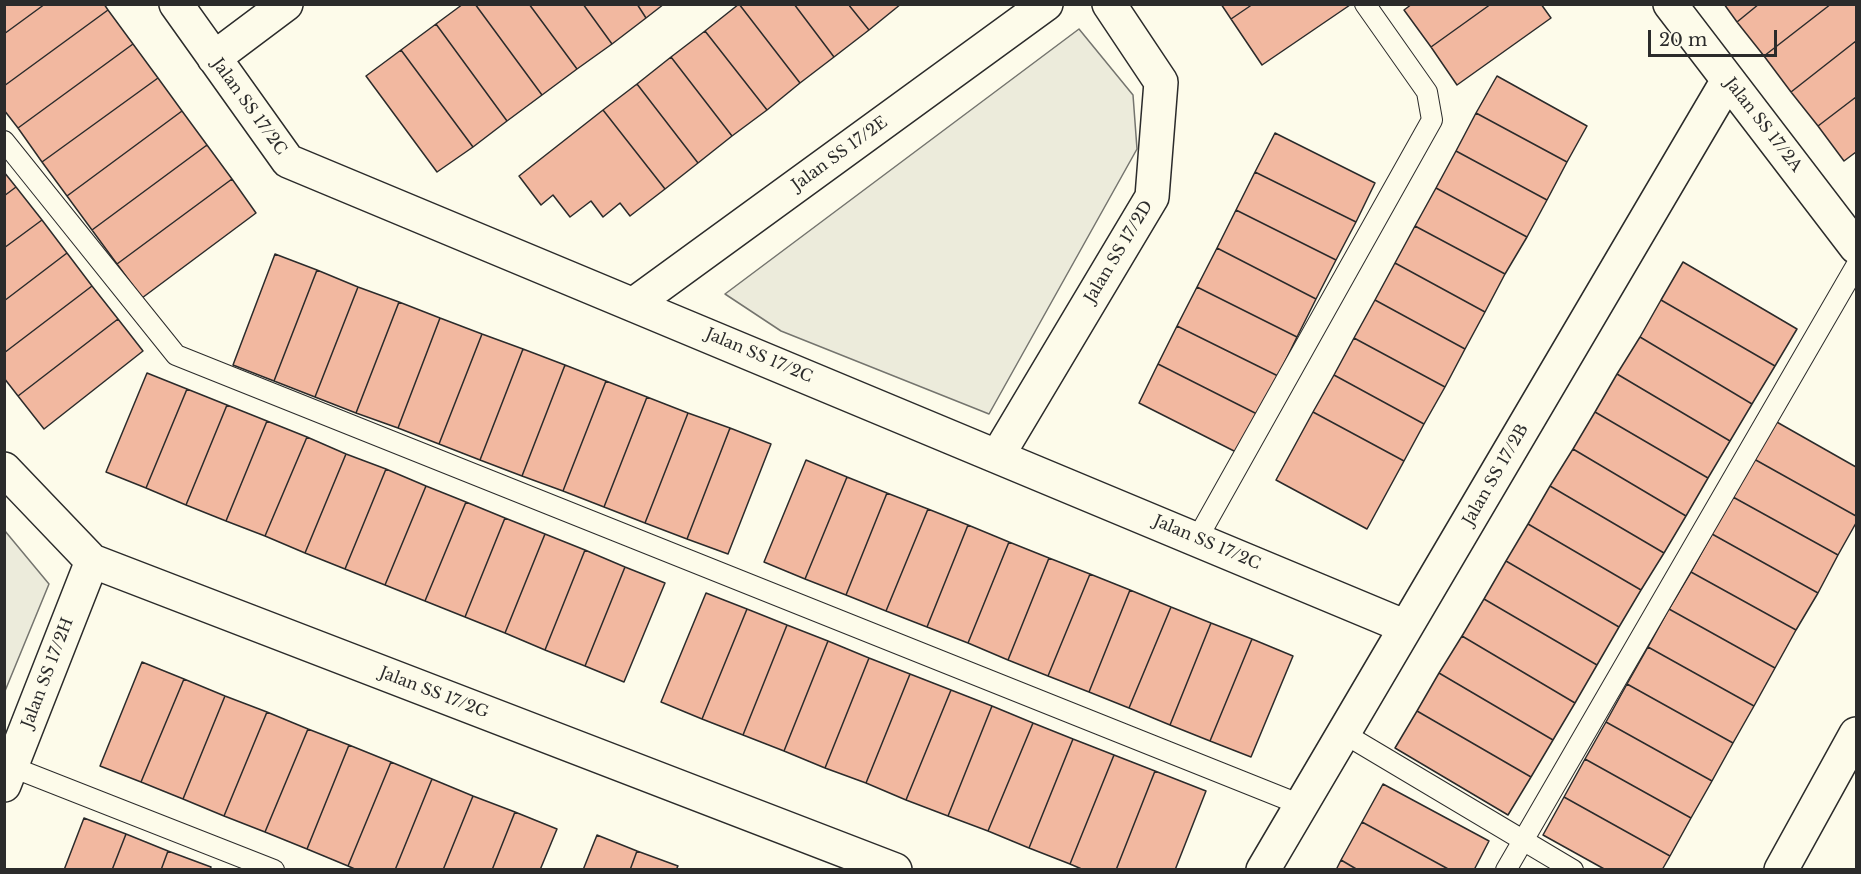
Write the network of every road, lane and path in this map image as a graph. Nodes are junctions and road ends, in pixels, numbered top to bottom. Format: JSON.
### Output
{"nodes":[{"id":1,"x":176,"y":4,"type":"edge"},
{"id":2,"x":286,"y":4,"type":"edge"},
{"id":3,"x":1046,"y":4,"type":"edge"},
{"id":4,"x":1109,"y":4,"type":"edge"},
{"id":5,"x":1365,"y":4,"type":"edge"},
{"id":6,"x":1670,"y":4,"type":"edge"},
{"id":7,"x":214,"y":58,"type":"junction"},
{"id":8,"x":1728,"y":80,"type":"junction"},
{"id":9,"x":4,"y":141,"type":"edge"},
{"id":10,"x":1857,"y":247,"type":"edge"},
{"id":11,"x":1857,"y":266,"type":"edge"},
{"id":12,"x":634,"y":304,"type":"junction"},
{"id":13,"x":998,"y":455,"type":"junction"},
{"id":14,"x":4,"y":469,"type":"edge"},
{"id":15,"x":1197,"y":539,"type":"junction"},
{"id":16,"x":92,"y":561,"type":"junction"},
{"id":17,"x":1406,"y":627,"type":"junction"},
{"id":18,"x":1343,"y":733,"type":"junction"},
{"id":19,"x":1857,"y":734,"type":"edge"},
{"id":20,"x":8,"y":776,"type":"edge"},
{"id":21,"x":1301,"y":805,"type":"junction"},
{"id":22,"x":1522,"y":841,"type":"junction"},
{"id":23,"x":274,"y":870,"type":"edge"},
{"id":24,"x":895,"y":870,"type":"edge"},
{"id":25,"x":1263,"y":870,"type":"edge"},
{"id":26,"x":1506,"y":870,"type":"edge"},
{"id":27,"x":1573,"y":870,"type":"edge"},
{"id":28,"x":1781,"y":870,"type":"edge"}],
"edges":[{"from":1,"to":7,"type":"street","name":"Jalan SS 17/2C"},
{"from":2,"to":7,"type":"street"},
{"from":3,"to":12,"type":"street","name":"Jalan SS 17/2E"},
{"from":4,"to":13,"type":"street","name":"Jalan SS 17/2D"},
{"from":5,"to":15,"type":"lane"},
{"from":6,"to":8,"type":"street","name":"Jalan SS 17/2A"},
{"from":7,"to":12,"type":"street","name":"Jalan SS 17/2C"},
{"from":8,"to":10,"type":"street","name":"Jalan SS 17/2A"},
{"from":8,"to":17,"type":"street","name":"Jalan SS 17/2B"},
{"from":9,"to":21,"type":"lane"},
{"from":11,"to":22,"type":"lane"},
{"from":12,"to":13,"type":"street","name":"Jalan SS 17/2C"},
{"from":13,"to":15,"type":"street","name":"Jalan SS 17/2C"},
{"from":14,"to":16,"type":"street","name":"Jalan SS 17/2G"},
{"from":15,"to":17,"type":"street","name":"Jalan SS 17/2C"},
{"from":16,"to":20,"type":"street","name":"Jalan SS 17/2H"},
{"from":16,"to":24,"type":"street","name":"Jalan SS 17/2G"},
{"from":17,"to":18,"type":"street","name":"Jalan SS 17/2B"},
{"from":18,"to":21,"type":"street","name":"Jalan SS 17/2B"},
{"from":18,"to":22,"type":"lane"},
{"from":19,"to":28,"type":"street"},
{"from":20,"to":23,"type":"lane"},
{"from":21,"to":25,"type":"street","name":"Jalan SS 17/2B"},
{"from":22,"to":26,"type":"lane"},
{"from":22,"to":27,"type":"lane"}]}
